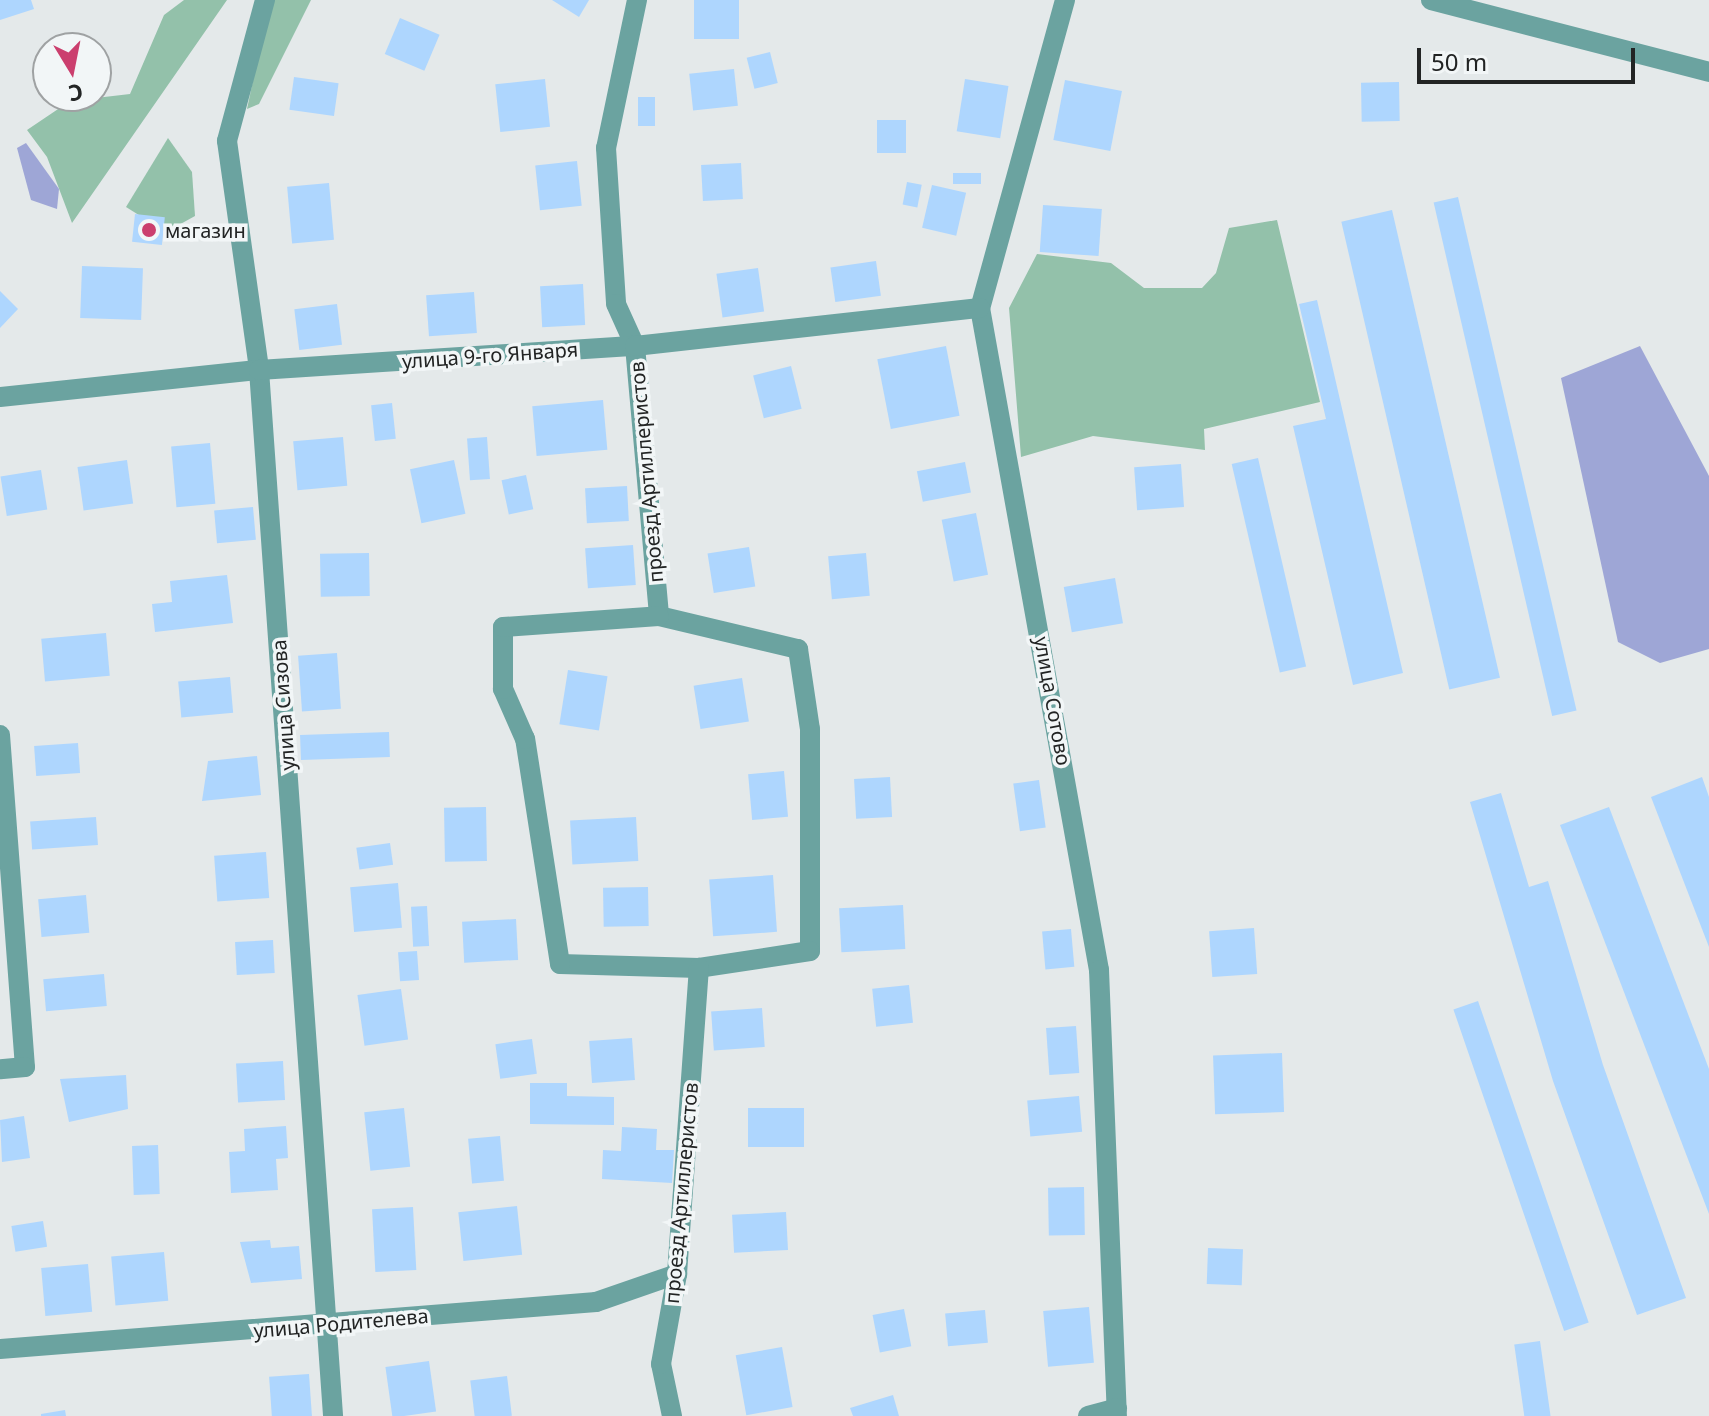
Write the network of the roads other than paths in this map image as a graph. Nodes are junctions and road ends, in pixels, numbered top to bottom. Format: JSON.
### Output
{"nodes":[{"id":1,"x":265,"y":0,"type":"edge"},
{"id":2,"x":637,"y":0,"type":"edge"},
{"id":3,"x":1065,"y":0,"type":"edge"},
{"id":4,"x":1431,"y":0,"type":"edge"},
{"id":5,"x":1709,"y":72,"type":"edge"},
{"id":6,"x":980,"y":308,"type":"junction"},
{"id":7,"x":635,"y":346,"type":"junction"},
{"id":8,"x":259,"y":370,"type":"junction"},
{"id":9,"x":0,"y":397,"type":"edge"},
{"id":10,"x":659,"y":616,"type":"junction"},
{"id":11,"x":0,"y":735,"type":"edge"},
{"id":12,"x":699,"y":968,"type":"junction"},
{"id":13,"x":0,"y":1069,"type":"edge"},
{"id":14,"x":677,"y":1274,"type":"junction"},
{"id":15,"x":327,"y":1324,"type":"junction"},
{"id":16,"x":0,"y":1349,"type":"edge"},
{"id":17,"x":1117,"y":1412,"type":"edge"},
{"id":18,"x":333,"y":1416,"type":"edge"},
{"id":19,"x":672,"y":1416,"type":"edge"},
{"id":20,"x":1088,"y":1416,"type":"edge"}],
"edges":[{"from":1,"to":8,"type":"street","name":"улица Сизова"},
{"from":2,"to":7,"type":"street","name":"проезд Артиллеристов"},
{"from":3,"to":6,"type":"street","name":"улица Сотово"},
{"from":4,"to":5,"type":"street"},
{"from":6,"to":7,"type":"street","name":"улица 9-го Января"},
{"from":6,"to":17,"type":"street","name":"улица Сотово"},
{"from":7,"to":8,"type":"street","name":"улица 9-го Января"},
{"from":7,"to":10,"type":"street","name":"проезд Артиллеристов"},
{"from":8,"to":9,"type":"street","name":"улица 9-го Января"},
{"from":8,"to":15,"type":"street","name":"улица Сизова"},
{"from":10,"to":12,"type":"street"},
{"from":10,"to":12,"type":"street"},
{"from":11,"to":13,"type":"street"},
{"from":12,"to":14,"type":"street","name":"проезд Артиллеристов"},
{"from":14,"to":15,"type":"street","name":"улица Родителева"},
{"from":14,"to":19,"type":"street","name":"проезд Артиллеристов"},
{"from":15,"to":16,"type":"street","name":"улица Родителева"},
{"from":15,"to":18,"type":"street","name":"улица Сизова"},
{"from":17,"to":20,"type":"street"}]}
